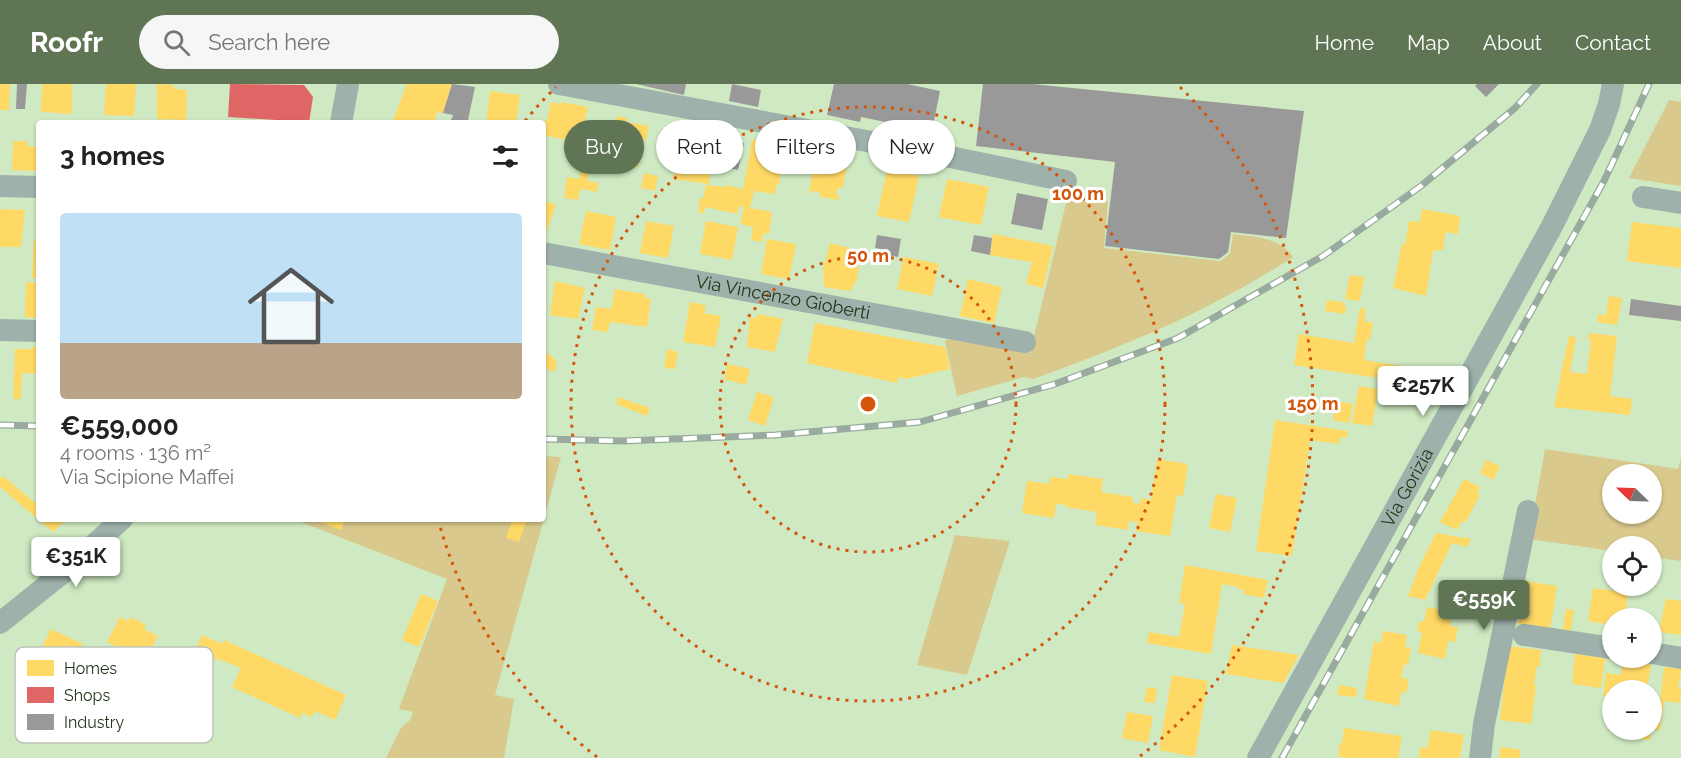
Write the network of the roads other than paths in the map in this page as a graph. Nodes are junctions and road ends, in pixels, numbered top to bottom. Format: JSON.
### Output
{"nodes":[{"id":1,"x":348,"y":84,"type":"edge"},
{"id":2,"x":559,"y":84,"type":"edge"},
{"id":3,"x":1613,"y":84,"type":"edge"},
{"id":4,"x":342,"y":120,"type":"edge"},
{"id":5,"x":1066,"y":181,"type":"dead end"},
{"id":6,"x":0,"y":186,"type":"edge"},
{"id":7,"x":36,"y":188,"type":"edge"},
{"id":8,"x":1643,"y":197,"type":"dead end"},
{"id":9,"x":1681,"y":202,"type":"edge"},
{"id":10,"x":546,"y":254,"type":"edge"},
{"id":11,"x":0,"y":330,"type":"edge"},
{"id":12,"x":36,"y":331,"type":"edge"},
{"id":13,"x":1025,"y":342,"type":"dead end"},
{"id":14,"x":1528,"y":511,"type":"dead end"},
{"id":15,"x":119,"y":522,"type":"edge"},
{"id":16,"x":0,"y":623,"type":"edge"},
{"id":17,"x":1524,"y":635,"type":"dead end"},
{"id":18,"x":1602,"y":647,"type":"edge"},
{"id":19,"x":1662,"y":655,"type":"edge"},
{"id":20,"x":1681,"y":658,"type":"edge"},
{"id":21,"x":1258,"y":758,"type":"edge"},
{"id":22,"x":1480,"y":758,"type":"edge"}],
"edges":[{"from":1,"to":4,"type":"street"},
{"from":2,"to":5,"type":"street"},
{"from":3,"to":21,"type":"street","name":"Via Gorizia"},
{"from":6,"to":7,"type":"street"},
{"from":8,"to":9,"type":"street"},
{"from":10,"to":13,"type":"street","name":"Via Vincenzo Gioberti"},
{"from":11,"to":12,"type":"street"},
{"from":14,"to":22,"type":"street"},
{"from":15,"to":16,"type":"street"},
{"from":17,"to":18,"type":"street"},
{"from":19,"to":20,"type":"street"}]}
